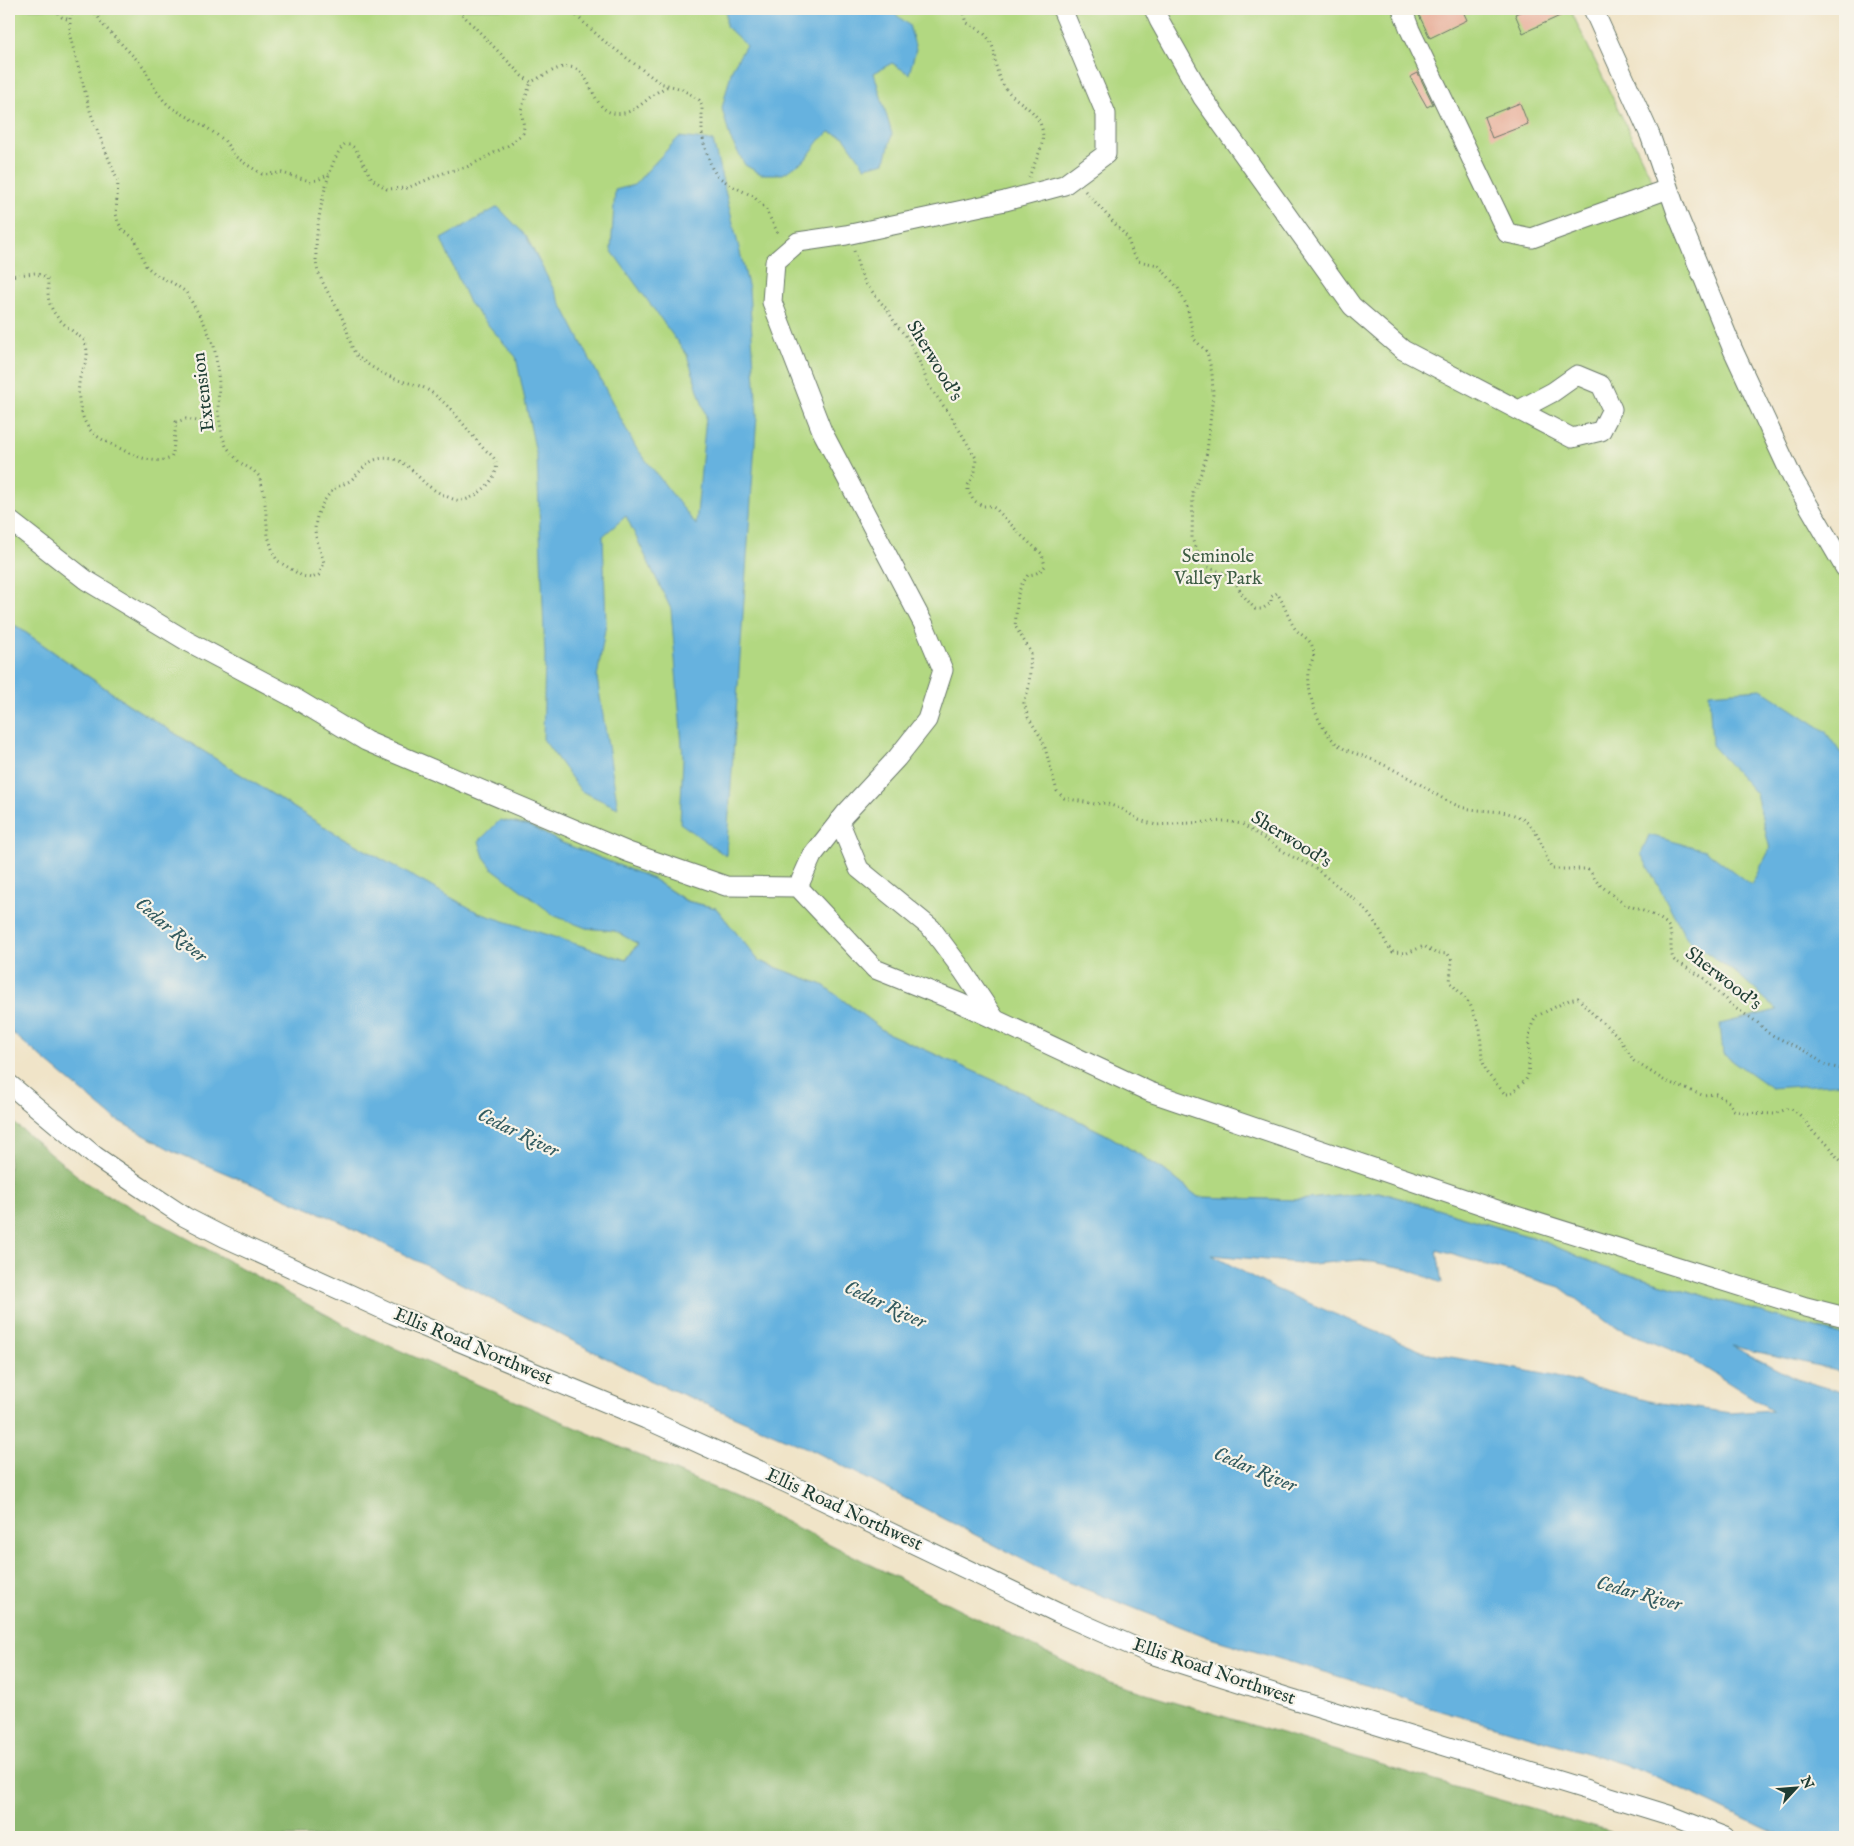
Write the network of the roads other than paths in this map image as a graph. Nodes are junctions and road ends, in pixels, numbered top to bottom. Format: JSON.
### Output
{"nodes":[{"id":1,"x":1062,"y":9,"type":"edge"},
{"id":2,"x":1154,"y":9,"type":"edge"},
{"id":3,"x":1402,"y":9,"type":"edge"},
{"id":4,"x":1593,"y":9,"type":"edge"},
{"id":5,"x":1668,"y":189,"type":"junction"},
{"id":6,"x":1519,"y":410,"type":"dead end"},
{"id":7,"x":9,"y":520,"type":"edge"},
{"id":8,"x":1845,"y":568,"type":"edge"},
{"id":9,"x":839,"y":821,"type":"junction"},
{"id":10,"x":798,"y":887,"type":"junction"},
{"id":11,"x":996,"y":1020,"type":"junction"},
{"id":12,"x":9,"y":1084,"type":"edge"},
{"id":13,"x":1845,"y":1317,"type":"edge"},
{"id":14,"x":1725,"y":1837,"type":"edge"}],
"edges":[{"from":1,"to":9,"type":"street"},
{"from":2,"to":6,"type":"street"},
{"from":3,"to":5,"type":"street"},
{"from":4,"to":5,"type":"street"},
{"from":5,"to":8,"type":"street"},
{"from":7,"to":10,"type":"street"},
{"from":9,"to":10,"type":"street"},
{"from":9,"to":11,"type":"street"},
{"from":10,"to":11,"type":"street"},
{"from":11,"to":13,"type":"street"},
{"from":12,"to":14,"type":"street","name":"Ellis Road Northwest"}]}
